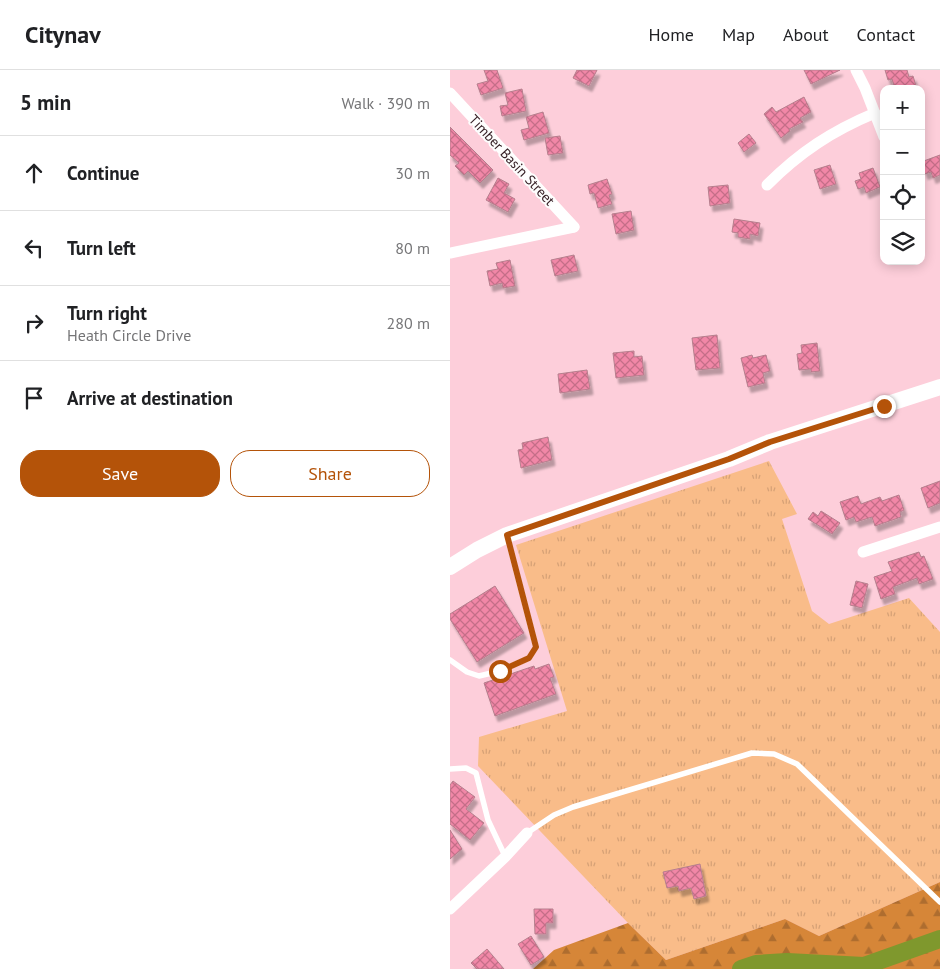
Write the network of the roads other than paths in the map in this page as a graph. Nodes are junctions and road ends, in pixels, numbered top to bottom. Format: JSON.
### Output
{"nodes":[{"id":1,"x":856,"y":70,"type":"edge"},
{"id":2,"x":450,"y":93,"type":"edge"},
{"id":3,"x":875,"y":112,"type":"junction"},
{"id":4,"x":881,"y":130,"type":"edge"},
{"id":5,"x":768,"y":185,"type":"dead end"},
{"id":6,"x":450,"y":253,"type":"edge"},
{"id":7,"x":940,"y":387,"type":"edge"},
{"id":8,"x":940,"y":527,"type":"edge"},
{"id":9,"x":507,"y":535,"type":"junction"},
{"id":10,"x":862,"y":552,"type":"dead end"},
{"id":11,"x":450,"y":567,"type":"edge"},
{"id":12,"x":450,"y":660,"type":"edge"},
{"id":13,"x":450,"y":769,"type":"edge"},
{"id":14,"x":527,"y":833,"type":"joint"},
{"id":15,"x":505,"y":857,"type":"junction"},
{"id":16,"x":940,"y":902,"type":"edge"},
{"id":17,"x":450,"y":909,"type":"edge"}],
"edges":[{"from":1,"to":3,"type":"street"},
{"from":2,"to":6,"type":"street","name":"Timber Basin Street"},
{"from":3,"to":4,"type":"street"},
{"from":3,"to":5,"type":"street"},
{"from":7,"to":9,"type":"street"},
{"from":8,"to":10,"type":"street"},
{"from":9,"to":11,"type":"street"},
{"from":9,"to":12,"type":"lane"},
{"from":13,"to":15,"type":"lane"},
{"from":14,"to":15,"type":"street"},
{"from":14,"to":16,"type":"lane"},
{"from":15,"to":17,"type":"street"}]}
